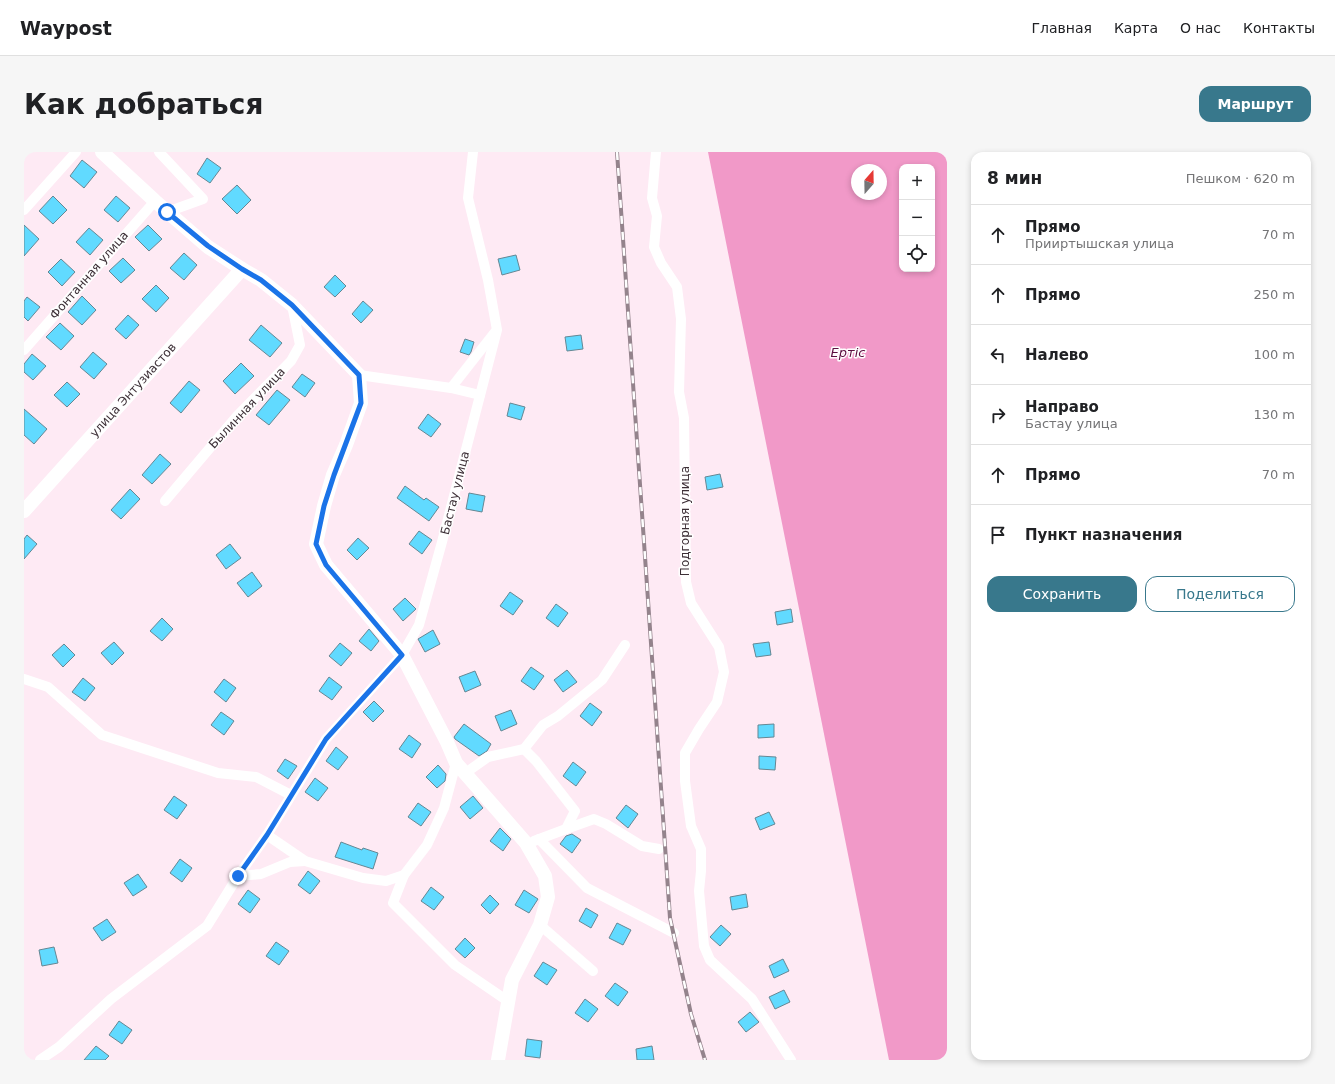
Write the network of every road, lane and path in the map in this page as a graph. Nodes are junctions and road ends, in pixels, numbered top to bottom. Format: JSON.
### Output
{"nodes":[{"id":1,"x":76,"y":152,"type":"edge"},
{"id":2,"x":102,"y":152,"type":"edge"},
{"id":3,"x":159,"y":152,"type":"edge"},
{"id":4,"x":473,"y":152,"type":"edge"},
{"id":5,"x":656,"y":152,"type":"edge"},
{"id":6,"x":155,"y":201,"type":"junction"},
{"id":7,"x":24,"y":208,"type":"edge"},
{"id":8,"x":167,"y":212,"type":"junction"},
{"id":9,"x":242,"y":269,"type":"junction"},
{"id":10,"x":292,"y":305,"type":"junction"},
{"id":11,"x":497,"y":330,"type":"junction"},
{"id":12,"x":24,"y":350,"type":"edge"},
{"id":13,"x":359,"y":375,"type":"junction"},
{"id":14,"x":451,"y":388,"type":"junction"},
{"id":15,"x":480,"y":395,"type":"junction"},
{"id":16,"x":165,"y":502,"type":"dead end"},
{"id":17,"x":24,"y":511,"type":"edge"},
{"id":18,"x":625,"y":645,"type":"dead end"},
{"id":19,"x":402,"y":655,"type":"junction"},
{"id":20,"x":24,"y":679,"type":"edge"},
{"id":21,"x":524,"y":749,"type":"junction"},
{"id":22,"x":456,"y":762,"type":"junction"},
{"id":23,"x":464,"y":774,"type":"junction"},
{"id":24,"x":291,"y":795,"type":"junction"},
{"id":25,"x":566,"y":829,"type":"junction"},
{"id":26,"x":267,"y":835,"type":"junction"},
{"id":27,"x":533,"y":841,"type":"junction"},
{"id":28,"x":660,"y":848,"type":"dead end"},
{"id":29,"x":305,"y":861,"type":"junction"},
{"id":30,"x":238,"y":876,"type":"junction"},
{"id":31,"x":404,"y":876,"type":"junction"},
{"id":32,"x":540,"y":925,"type":"junction"},
{"id":33,"x":674,"y":933,"type":"dead end"},
{"id":34,"x":593,"y":971,"type":"dead end"},
{"id":35,"x":509,"y":1002,"type":"junction"},
{"id":36,"x":40,"y":1060,"type":"edge"},
{"id":37,"x":498,"y":1060,"type":"edge"},
{"id":38,"x":791,"y":1060,"type":"edge"}],
"edges":[{"from":1,"to":7,"type":"street"},
{"from":2,"to":6,"type":"street"},
{"from":3,"to":8,"type":"street"},
{"from":4,"to":11,"type":"street","name":"Бастау улица"},
{"from":5,"to":38,"type":"street","name":"Подгорная улица"},
{"from":6,"to":8,"type":"street"},
{"from":6,"to":12,"type":"street","name":"Фонтанная улица"},
{"from":8,"to":9,"type":"street"},
{"from":9,"to":10,"type":"street"},
{"from":9,"to":17,"type":"street","name":"улица Энтузиастов"},
{"from":10,"to":13,"type":"street"},
{"from":10,"to":16,"type":"street","name":"Былинная улица"},
{"from":11,"to":14,"type":"street"},
{"from":11,"to":15,"type":"street","name":"Бастау улица"},
{"from":13,"to":14,"type":"street"},
{"from":13,"to":19,"type":"street"},
{"from":14,"to":15,"type":"street"},
{"from":15,"to":19,"type":"street","name":"Бастау улица"},
{"from":18,"to":21,"type":"street"},
{"from":19,"to":22,"type":"street"},
{"from":19,"to":24,"type":"street","name":"Бастау улица"},
{"from":20,"to":24,"type":"street"},
{"from":21,"to":23,"type":"street"},
{"from":21,"to":25,"type":"street"},
{"from":22,"to":23,"type":"street"},
{"from":22,"to":31,"type":"street"},
{"from":23,"to":27,"type":"street"},
{"from":24,"to":26,"type":"street","name":"Бастау улица"},
{"from":25,"to":27,"type":"street"},
{"from":25,"to":28,"type":"street"},
{"from":26,"to":29,"type":"street"},
{"from":26,"to":30,"type":"street","name":"Бастау улица"},
{"from":27,"to":32,"type":"street"},
{"from":27,"to":33,"type":"street"},
{"from":29,"to":30,"type":"street"},
{"from":29,"to":31,"type":"street"},
{"from":30,"to":36,"type":"street","name":"Бастау улица"},
{"from":31,"to":35,"type":"street"},
{"from":32,"to":34,"type":"street"},
{"from":32,"to":35,"type":"street"},
{"from":35,"to":37,"type":"street"}]}
